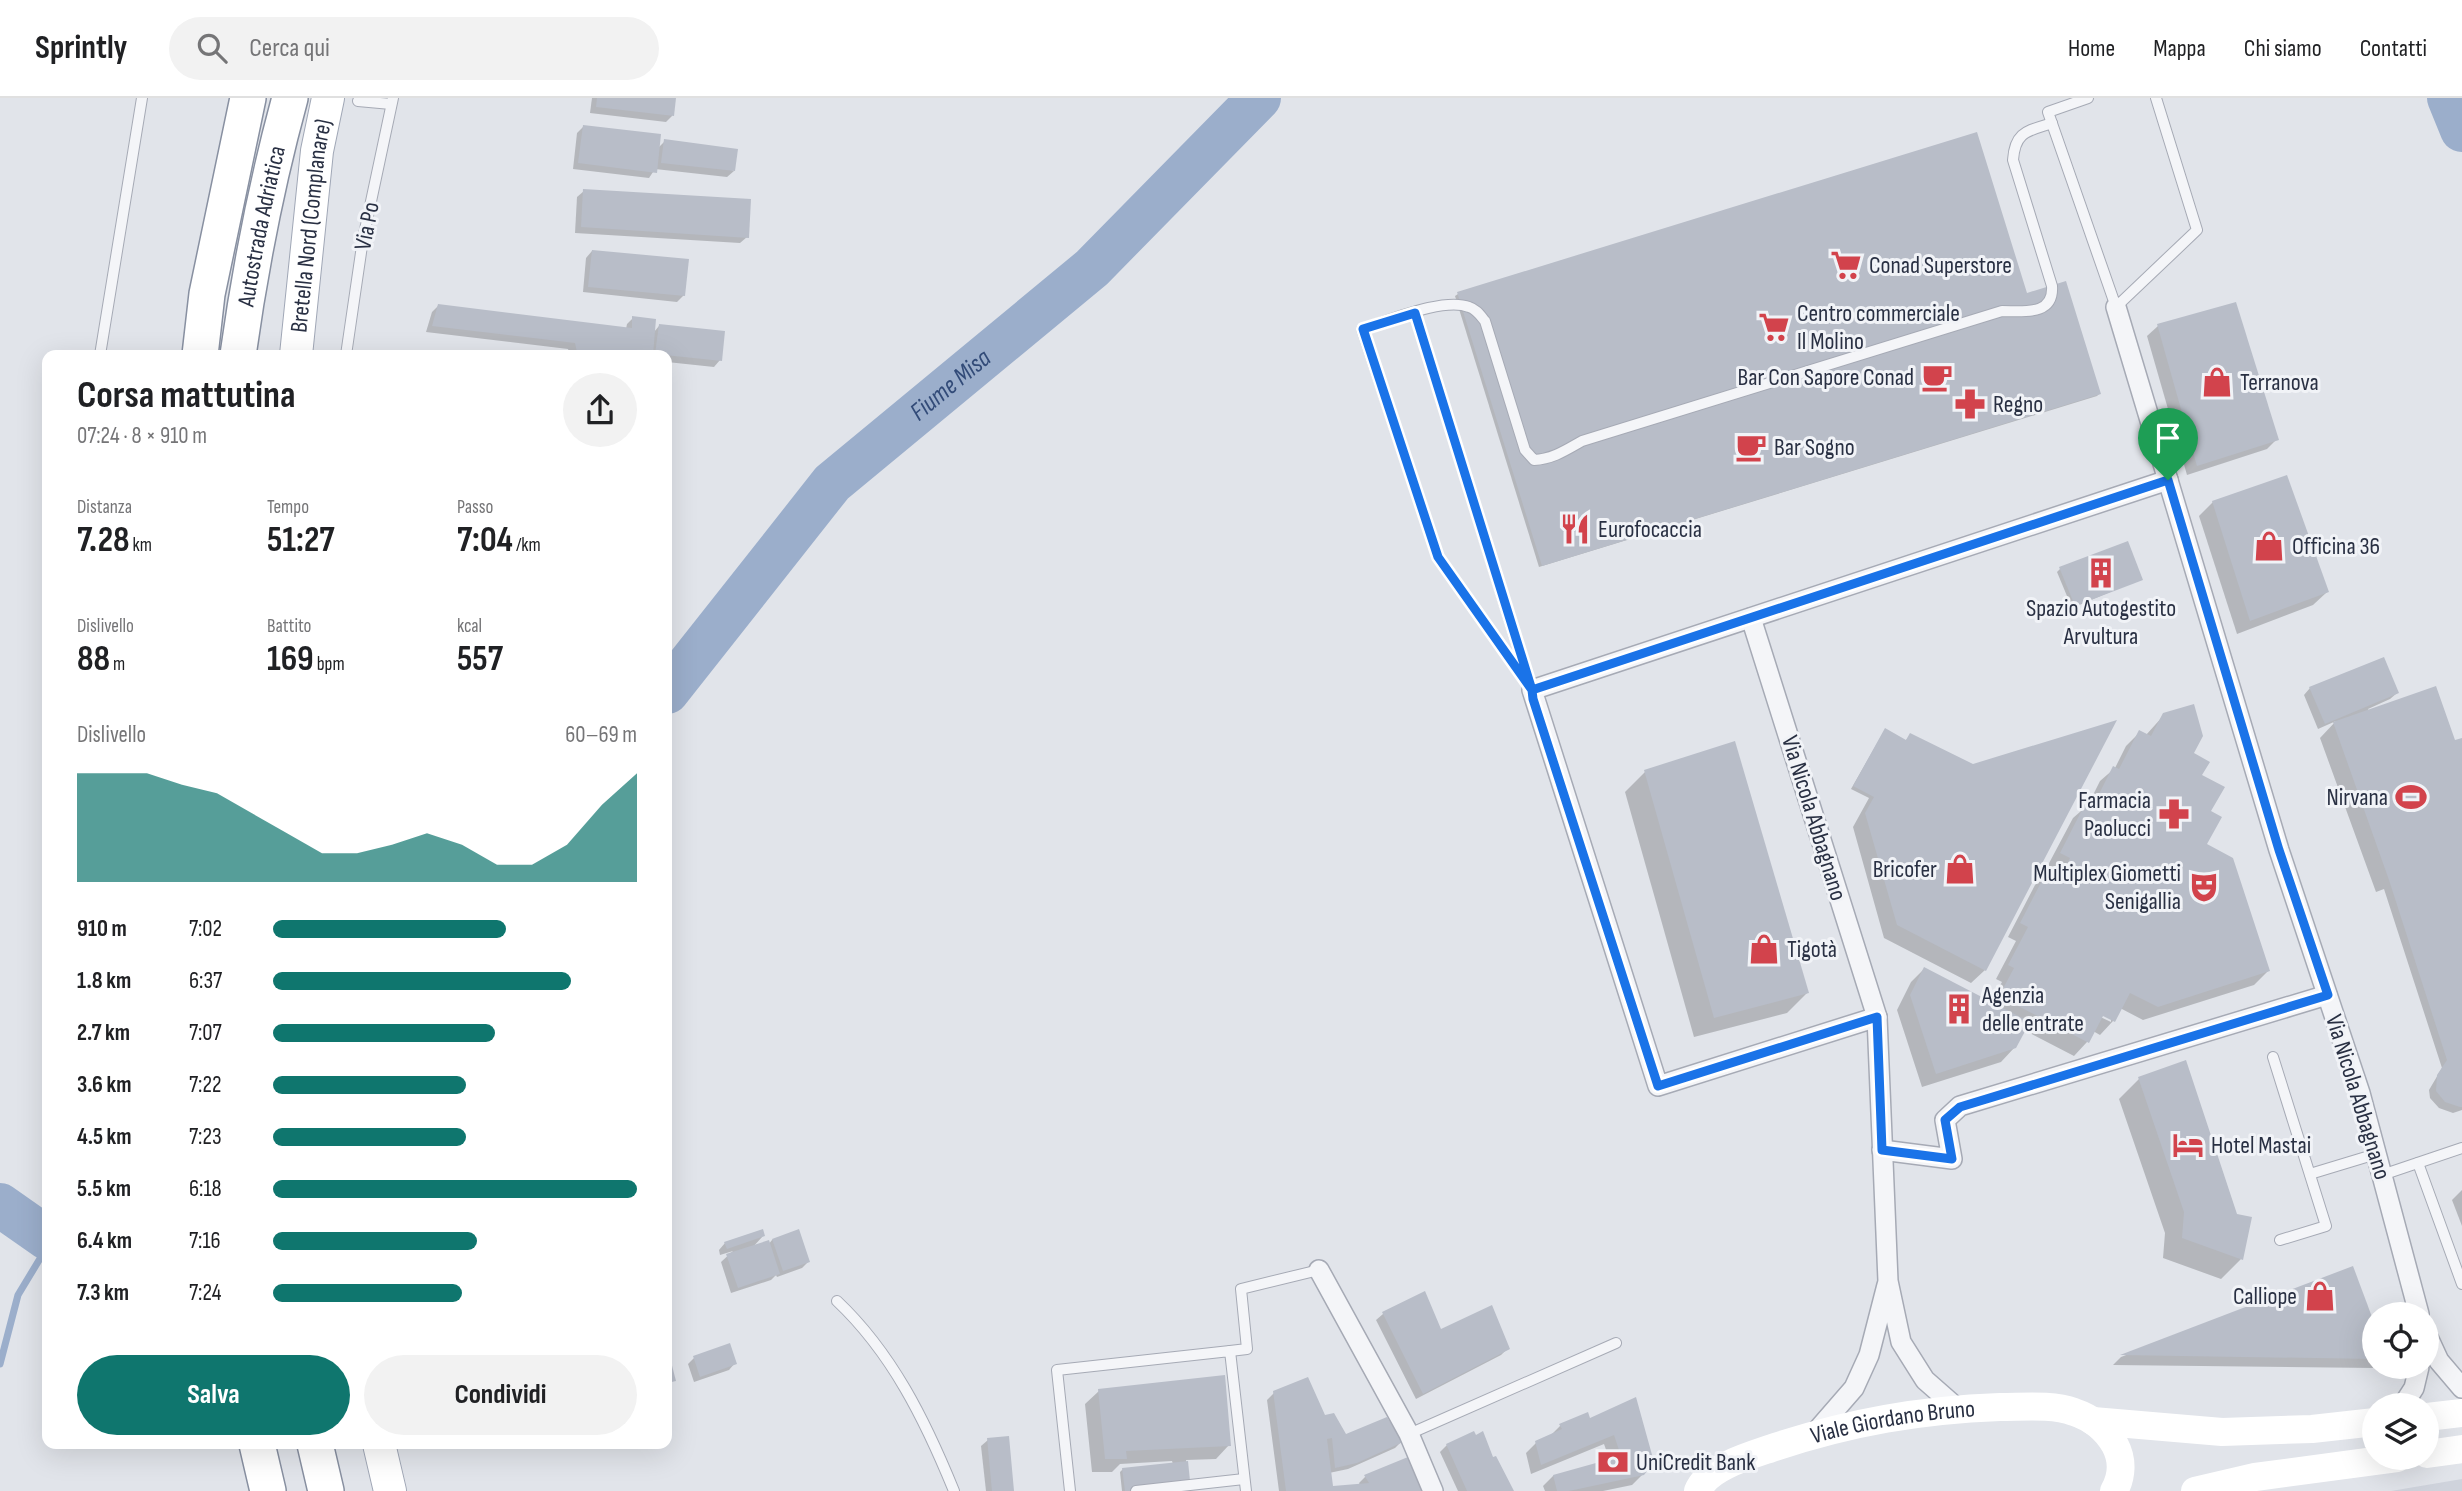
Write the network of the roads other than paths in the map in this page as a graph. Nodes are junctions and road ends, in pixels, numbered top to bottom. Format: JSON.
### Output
{"nodes":[{"id":1,"x":142,"y":98,"type":"edge"},
{"id":2,"x":248,"y":98,"type":"edge"},
{"id":3,"x":290,"y":98,"type":"edge"},
{"id":4,"x":2088,"y":98,"type":"edge"},
{"id":5,"x":2156,"y":98,"type":"edge"},
{"id":6,"x":343,"y":99,"type":"edge"},
{"id":7,"x":392,"y":101,"type":"edge"},
{"id":8,"x":2052,"y":123,"type":"junction"},
{"id":9,"x":2116,"y":307,"type":"junction"},
{"id":10,"x":1415,"y":313,"type":"junction"},
{"id":11,"x":101,"y":350,"type":"edge"},
{"id":12,"x":201,"y":350,"type":"edge"},
{"id":13,"x":239,"y":350,"type":"edge"},
{"id":14,"x":297,"y":350,"type":"edge"},
{"id":15,"x":347,"y":350,"type":"edge"},
{"id":16,"x":2168,"y":480,"type":"junction"},
{"id":17,"x":1751,"y":618,"type":"junction"},
{"id":18,"x":1532,"y":690,"type":"junction"},
{"id":19,"x":2328,"y":995,"type":"junction"},
{"id":20,"x":1877,"y":1017,"type":"junction"},
{"id":21,"x":2273,"y":1057,"type":"dead end"},
{"id":22,"x":2462,"y":1148,"type":"edge"},
{"id":23,"x":1882,"y":1150,"type":"junction"},
{"id":24,"x":2376,"y":1154,"type":"junction"},
{"id":25,"x":2418,"y":1163,"type":"junction"},
{"id":26,"x":2310,"y":1174,"type":"junction"},
{"id":27,"x":2382,"y":1175,"type":"junction"},
{"id":28,"x":2280,"y":1240,"type":"dead end"},
{"id":29,"x":1319,"y":1270,"type":"joint"},
{"id":30,"x":1888,"y":1281,"type":"junction"},
{"id":31,"x":2462,"y":1284,"type":"edge"},
{"id":32,"x":837,"y":1301,"type":"dead end"},
{"id":33,"x":2416,"y":1302,"type":"edge"},
{"id":34,"x":1616,"y":1343,"type":"dead end"},
{"id":35,"x":1230,"y":1351,"type":"junction"},
{"id":36,"x":2439,"y":1361,"type":"edge"},
{"id":37,"x":2462,"y":1388,"type":"edge"},
{"id":38,"x":1958,"y":1409,"type":"junction"},
{"id":39,"x":2462,"y":1413,"type":"edge"},
{"id":40,"x":2439,"y":1416,"type":"edge"},
{"id":41,"x":2093,"y":1421,"type":"junction"},
{"id":42,"x":2362,"y":1423,"type":"edge"},
{"id":43,"x":1409,"y":1434,"type":"junction"},
{"id":44,"x":1814,"y":1434,"type":"junction"},
{"id":45,"x":258,"y":1449,"type":"edge"},
{"id":46,"x":316,"y":1449,"type":"edge"},
{"id":47,"x":380,"y":1449,"type":"edge"},
{"id":48,"x":2462,"y":1450,"type":"edge"},
{"id":49,"x":2439,"y":1453,"type":"edge"},
{"id":50,"x":2362,"y":1464,"type":"edge"},
{"id":51,"x":1244,"y":1479,"type":"junction"},
{"id":52,"x":2256,"y":1484,"type":"edge"},
{"id":53,"x":1696,"y":1489,"type":"edge"},
{"id":54,"x":268,"y":1491,"type":"edge"},
{"id":55,"x":326,"y":1491,"type":"edge"},
{"id":56,"x":390,"y":1491,"type":"edge"},
{"id":57,"x":954,"y":1491,"type":"edge"},
{"id":58,"x":1070,"y":1491,"type":"edge"},
{"id":59,"x":1136,"y":1491,"type":"edge"},
{"id":60,"x":1246,"y":1491,"type":"edge"},
{"id":61,"x":1433,"y":1491,"type":"edge"},
{"id":62,"x":2114,"y":1491,"type":"edge"},
{"id":63,"x":2195,"y":1491,"type":"edge"}],
"edges":[{"from":1,"to":11,"type":"lane"},
{"from":2,"to":12,"type":"highway","name":"Autostrada Adriatica"},
{"from":3,"to":13,"type":"highway","name":"Autostrada Adriatica"},
{"from":4,"to":8,"type":"lane"},
{"from":5,"to":9,"type":"lane"},
{"from":6,"to":7,"type":"lane"},
{"from":6,"to":14,"type":"main road","name":"Bretella Nord (Complanare)"},
{"from":7,"to":15,"type":"lane","name":"Via Po"},
{"from":8,"to":9,"type":"lane"},
{"from":8,"to":10,"type":"lane"},
{"from":9,"to":16,"type":"street","name":"Via Nicola Abbagnano"},
{"from":10,"to":18,"type":"lane"},
{"from":10,"to":18,"type":"lane"},
{"from":16,"to":17,"type":"street"},
{"from":16,"to":19,"type":"street","name":"Via Nicola Abbagnano"},
{"from":17,"to":18,"type":"street"},
{"from":17,"to":20,"type":"street","name":"Via Nicola Abbagnano"},
{"from":18,"to":20,"type":"street"},
{"from":19,"to":23,"type":"street"},
{"from":19,"to":24,"type":"street","name":"Via Nicola Abbagnano"},
{"from":20,"to":23,"type":"street","name":"Via Nicola Abbagnano"},
{"from":21,"to":26,"type":"lane"},
{"from":22,"to":25,"type":"lane"},
{"from":23,"to":30,"type":"street","name":"Via Nicola Abbagnano"},
{"from":24,"to":26,"type":"lane"},
{"from":24,"to":27,"type":"street","name":"Via Nicola Abbagnano"},
{"from":25,"to":27,"type":"lane"},
{"from":25,"to":31,"type":"lane"},
{"from":26,"to":28,"type":"lane"},
{"from":27,"to":33,"type":"street","name":"Via Nicola Abbagnano"},
{"from":29,"to":35,"type":"lane"},
{"from":29,"to":43,"type":"street"},
{"from":30,"to":38,"type":"street","name":"Via Nicola Abbagnano"},
{"from":30,"to":44,"type":"street","name":"Via Nicola Abbagnano"},
{"from":32,"to":57,"type":"lane"},
{"from":34,"to":43,"type":"lane"},
{"from":35,"to":51,"type":"lane"},
{"from":35,"to":58,"type":"lane"},
{"from":36,"to":37,"type":"street"},
{"from":38,"to":41,"type":"main road","name":"Viale Giordano Bruno"},
{"from":38,"to":44,"type":"main road","name":"Viale Giordano Bruno"},
{"from":39,"to":40,"type":"main road"},
{"from":41,"to":42,"type":"main road","name":"Viale Giordano Bruno"},
{"from":41,"to":62,"type":"main road","name":"Viale Giordano Bruno"},
{"from":43,"to":61,"type":"street"},
{"from":44,"to":53,"type":"main road","name":"Viale Giordano Bruno"},
{"from":45,"to":54,"type":"highway"},
{"from":46,"to":55,"type":"highway"},
{"from":47,"to":56,"type":"main road"},
{"from":48,"to":49,"type":"main road"},
{"from":50,"to":52,"type":"main road"},
{"from":51,"to":59,"type":"lane"},
{"from":51,"to":60,"type":"lane"},
{"from":52,"to":63,"type":"main road"}]}
